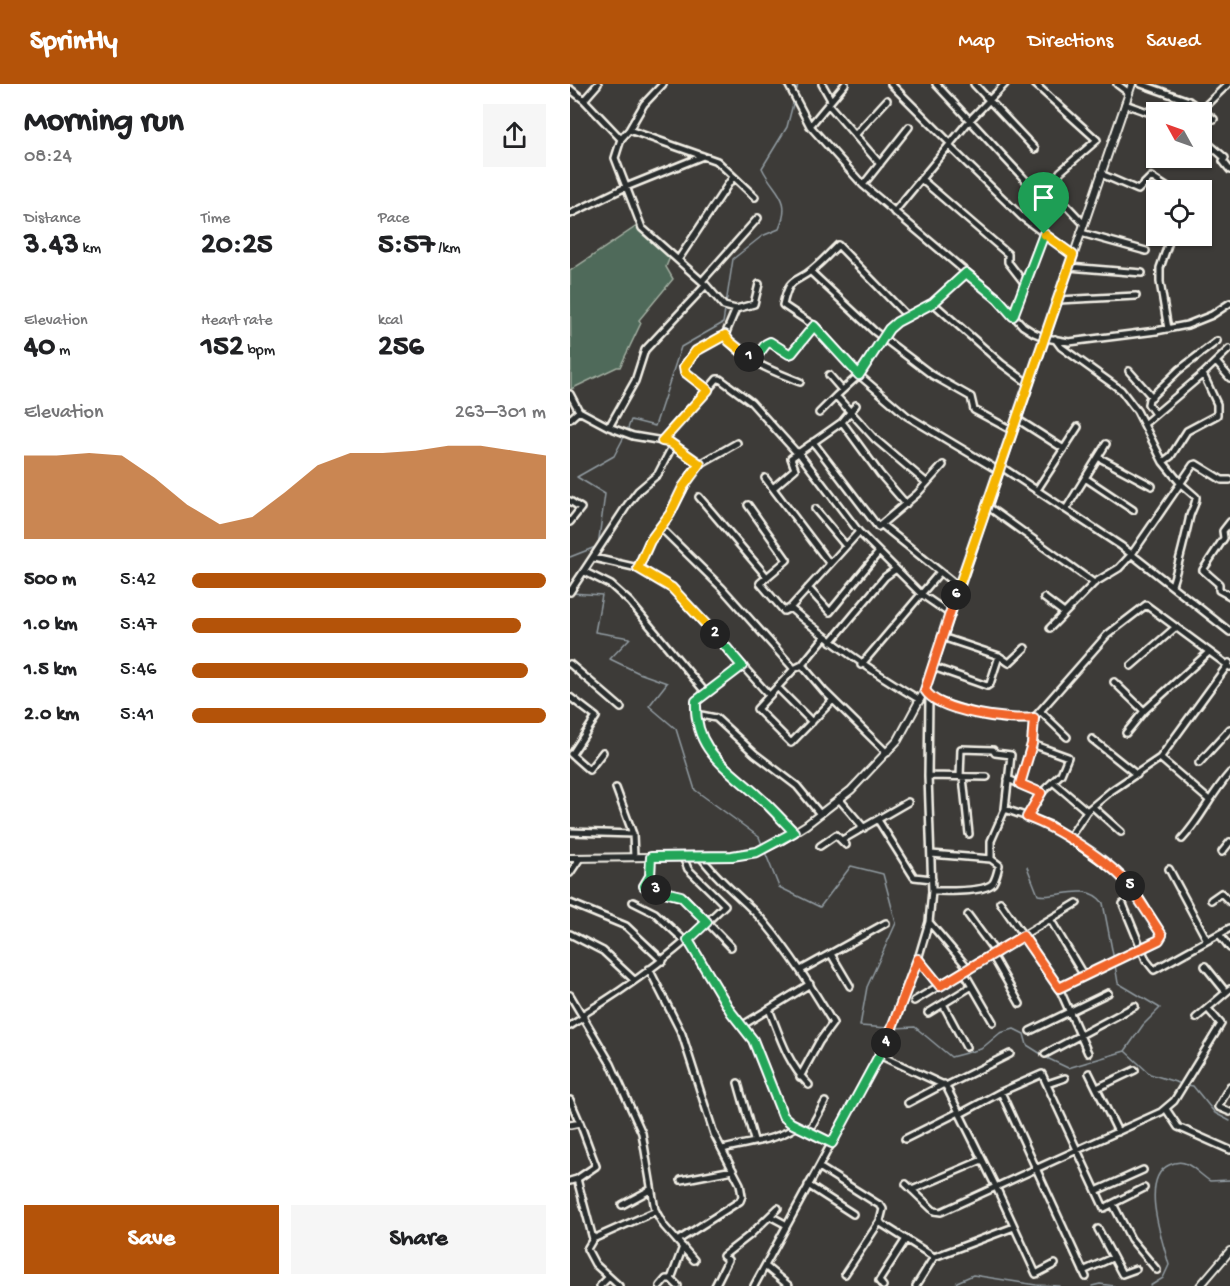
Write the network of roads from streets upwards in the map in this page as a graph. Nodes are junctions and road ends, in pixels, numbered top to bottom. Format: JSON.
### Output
{"nodes":[{"id":1,"x":598,"y":84,"type":"edge"},
{"id":2,"x":663,"y":84,"type":"edge"},
{"id":3,"x":788,"y":84,"type":"edge"},
{"id":4,"x":822,"y":84,"type":"edge"},
{"id":5,"x":845,"y":84,"type":"edge"},
{"id":6,"x":891,"y":84,"type":"edge"},
{"id":7,"x":936,"y":84,"type":"edge"},
{"id":8,"x":974,"y":84,"type":"edge"},
{"id":9,"x":1005,"y":84,"type":"edge"},
{"id":10,"x":1035,"y":84,"type":"edge"},
{"id":11,"x":1117,"y":84,"type":"edge"},
{"id":12,"x":1132,"y":84,"type":"edge"},
{"id":13,"x":1141,"y":84,"type":"edge"},
{"id":14,"x":1228,"y":84,"type":"edge"},
{"id":15,"x":570,"y":89,"type":"edge"},
{"id":16,"x":1129,"y":93,"type":"junction"},
{"id":17,"x":584,"y":100,"type":"junction"},
{"id":18,"x":887,"y":100,"type":"dead end"},
{"id":19,"x":830,"y":102,"type":"junction"},
{"id":20,"x":989,"y":102,"type":"junction"},
{"id":21,"x":1192,"y":102,"type":"edge"},
{"id":22,"x":1209,"y":102,"type":"edge"},
{"id":23,"x":1125,"y":104,"type":"junction"},
{"id":24,"x":1146,"y":111,"type":"edge"},
{"id":25,"x":969,"y":121,"type":"junction"},
{"id":26,"x":810,"y":126,"type":"junction"},
{"id":27,"x":909,"y":127,"type":"dead end"},
{"id":28,"x":629,"y":130,"type":"junction"},
{"id":29,"x":855,"y":135,"type":"junction"},
{"id":30,"x":621,"y":139,"type":"junction"},
{"id":31,"x":950,"y":145,"type":"junction"},
{"id":32,"x":1212,"y":145,"type":"edge"},
{"id":33,"x":1035,"y":149,"type":"dead end"},
{"id":34,"x":703,"y":156,"type":"junction"},
{"id":35,"x":1228,"y":156,"type":"edge"},
{"id":36,"x":880,"y":164,"type":"junction"},
{"id":37,"x":1230,"y":170,"type":"edge"},
{"id":38,"x":1101,"y":174,"type":"junction"},
{"id":39,"x":733,"y":177,"type":"junction"},
{"id":40,"x":921,"y":179,"type":"junction"},
{"id":41,"x":1146,"y":182,"type":"edge"},
{"id":42,"x":862,"y":185,"type":"junction"},
{"id":43,"x":626,"y":187,"type":"junction"},
{"id":44,"x":1052,"y":190,"type":"junction"},
{"id":45,"x":756,"y":197,"type":"dead end"},
{"id":46,"x":894,"y":212,"type":"junction"},
{"id":47,"x":570,"y":214,"type":"edge"},
{"id":48,"x":758,"y":218,"type":"dead end"},
{"id":49,"x":1084,"y":224,"type":"junction"},
{"id":50,"x":1081,"y":233,"type":"junction"},
{"id":51,"x":1044,"y":234,"type":"junction"},
{"id":52,"x":1168,"y":246,"type":"edge"},
{"id":53,"x":1146,"y":251,"type":"dead end"},
{"id":54,"x":1073,"y":255,"type":"junction"},
{"id":55,"x":678,"y":260,"type":"junction"},
{"id":56,"x":1070,"y":267,"type":"junction"},
{"id":57,"x":811,"y":272,"type":"junction"},
{"id":58,"x":966,"y":273,"type":"junction"},
{"id":59,"x":1142,"y":273,"type":"dead end"},
{"id":60,"x":704,"y":283,"type":"junction"},
{"id":61,"x":759,"y":284,"type":"dead end"},
{"id":62,"x":1025,"y":284,"type":"junction"},
{"id":63,"x":1136,"y":296,"type":"dead end"},
{"id":64,"x":1058,"y":300,"type":"junction"},
{"id":65,"x":933,"y":303,"type":"junction"},
{"id":66,"x":1230,"y":303,"type":"edge"},
{"id":67,"x":733,"y":309,"type":"junction"},
{"id":68,"x":907,"y":316,"type":"junction"},
{"id":69,"x":1013,"y":316,"type":"junction"},
{"id":70,"x":814,"y":326,"type":"junction"},
{"id":71,"x":1168,"y":329,"type":"junction"},
{"id":72,"x":725,"y":335,"type":"junction"},
{"id":73,"x":883,"y":337,"type":"junction"},
{"id":74,"x":1046,"y":338,"type":"junction"},
{"id":75,"x":1055,"y":339,"type":"junction"},
{"id":76,"x":1217,"y":341,"type":"dead end"},
{"id":77,"x":1229,"y":349,"type":"edge"},
{"id":78,"x":754,"y":360,"type":"junction"},
{"id":79,"x":1216,"y":362,"type":"junction"},
{"id":80,"x":1129,"y":371,"type":"dead end"},
{"id":81,"x":1203,"y":374,"type":"junction"},
{"id":82,"x":829,"y":375,"type":"dead end"},
{"id":83,"x":859,"y":375,"type":"junction"},
{"id":84,"x":1228,"y":376,"type":"edge"},
{"id":85,"x":800,"y":382,"type":"dead end"},
{"id":86,"x":1029,"y":384,"type":"junction"},
{"id":87,"x":708,"y":390,"type":"junction"},
{"id":88,"x":842,"y":390,"type":"junction"},
{"id":89,"x":570,"y":394,"type":"edge"},
{"id":90,"x":836,"y":396,"type":"junction"},
{"id":91,"x":1152,"y":397,"type":"junction"},
{"id":92,"x":856,"y":405,"type":"dead end"},
{"id":93,"x":579,"y":411,"type":"junction"},
{"id":94,"x":819,"y":413,"type":"dead end"},
{"id":95,"x":851,"y":413,"type":"junction"},
{"id":96,"x":1155,"y":414,"type":"junction"},
{"id":97,"x":570,"y":419,"type":"edge"},
{"id":98,"x":1017,"y":419,"type":"junction"},
{"id":99,"x":842,"y":422,"type":"junction"},
{"id":100,"x":1144,"y":424,"type":"junction"},
{"id":101,"x":609,"y":427,"type":"junction"},
{"id":102,"x":1078,"y":427,"type":"dead end"},
{"id":103,"x":1013,"y":430,"type":"junction"},
{"id":104,"x":662,"y":441,"type":"junction"},
{"id":105,"x":813,"y":442,"type":"junction"},
{"id":106,"x":737,"y":443,"type":"dead end"},
{"id":107,"x":1106,"y":444,"type":"dead end"},
{"id":108,"x":673,"y":445,"type":"junction"},
{"id":109,"x":1064,"y":449,"type":"junction"},
{"id":110,"x":798,"y":453,"type":"junction"},
{"id":111,"x":1098,"y":457,"type":"junction"},
{"id":112,"x":1163,"y":462,"type":"junction"},
{"id":113,"x":700,"y":464,"type":"junction"},
{"id":114,"x":943,"y":465,"type":"dead end"},
{"id":115,"x":999,"y":469,"type":"junction"},
{"id":116,"x":765,"y":478,"type":"dead end"},
{"id":117,"x":1085,"y":478,"type":"junction"},
{"id":118,"x":1230,"y":480,"type":"edge"},
{"id":119,"x":927,"y":483,"type":"junction"},
{"id":120,"x":1181,"y":484,"type":"junction"},
{"id":121,"x":1152,"y":486,"type":"dead end"},
{"id":122,"x":773,"y":488,"type":"junction"},
{"id":123,"x":1037,"y":490,"type":"junction"},
{"id":124,"x":699,"y":497,"type":"dead end"},
{"id":125,"x":570,"y":501,"type":"edge"},
{"id":126,"x":906,"y":504,"type":"junction"},
{"id":127,"x":748,"y":505,"type":"dead end"},
{"id":128,"x":987,"y":506,"type":"junction"},
{"id":129,"x":815,"y":509,"type":"dead end"},
{"id":130,"x":1066,"y":509,"type":"junction"},
{"id":131,"x":1133,"y":510,"type":"dead end"},
{"id":132,"x":570,"y":522,"type":"edge"},
{"id":133,"x":1230,"y":522,"type":"edge"},
{"id":134,"x":882,"y":525,"type":"junction"},
{"id":135,"x":660,"y":527,"type":"junction"},
{"id":136,"x":859,"y":532,"type":"junction"},
{"id":137,"x":846,"y":546,"type":"junction"},
{"id":138,"x":879,"y":552,"type":"junction"},
{"id":139,"x":1132,"y":554,"type":"junction"},
{"id":140,"x":594,"y":558,"type":"junction"},
{"id":141,"x":830,"y":564,"type":"junction"},
{"id":142,"x":638,"y":568,"type":"junction"},
{"id":143,"x":896,"y":569,"type":"junction"},
{"id":144,"x":585,"y":572,"type":"junction"},
{"id":145,"x":940,"y":572,"type":"junction"},
{"id":146,"x":767,"y":577,"type":"junction"},
{"id":147,"x":1094,"y":583,"type":"junction"},
{"id":148,"x":1172,"y":585,"type":"junction"},
{"id":149,"x":959,"y":587,"type":"junction"},
{"id":150,"x":808,"y":588,"type":"junction"},
{"id":151,"x":570,"y":592,"type":"edge"},
{"id":152,"x":921,"y":594,"type":"junction"},
{"id":153,"x":1230,"y":596,"type":"edge"},
{"id":154,"x":1044,"y":598,"type":"dead end"},
{"id":155,"x":790,"y":608,"type":"junction"},
{"id":156,"x":1064,"y":613,"type":"junction"},
{"id":157,"x":950,"y":614,"type":"junction"},
{"id":158,"x":1176,"y":627,"type":"junction"},
{"id":159,"x":1050,"y":628,"type":"dead end"},
{"id":160,"x":1230,"y":632,"type":"edge"},
{"id":161,"x":942,"y":637,"type":"junction"},
{"id":162,"x":824,"y":638,"type":"junction"},
{"id":163,"x":831,"y":642,"type":"junction"},
{"id":164,"x":1025,"y":648,"type":"dead end"},
{"id":165,"x":1209,"y":652,"type":"junction"},
{"id":166,"x":999,"y":656,"type":"junction"},
{"id":167,"x":570,"y":664,"type":"edge"},
{"id":168,"x":861,"y":664,"type":"junction"},
{"id":169,"x":1229,"y":664,"type":"edge"},
{"id":170,"x":802,"y":665,"type":"junction"},
{"id":171,"x":742,"y":666,"type":"junction"},
{"id":172,"x":1131,"y":666,"type":"dead end"},
{"id":173,"x":933,"y":667,"type":"junction"},
{"id":174,"x":794,"y":669,"type":"junction"},
{"id":175,"x":1114,"y":682,"type":"dead end"},
{"id":176,"x":777,"y":687,"type":"junction"},
{"id":177,"x":925,"y":690,"type":"junction"},
{"id":178,"x":706,"y":693,"type":"junction"},
{"id":179,"x":769,"y":695,"type":"junction"},
{"id":180,"x":570,"y":697,"type":"edge"},
{"id":181,"x":929,"y":698,"type":"junction"},
{"id":182,"x":833,"y":700,"type":"junction"},
{"id":183,"x":920,"y":700,"type":"junction"},
{"id":184,"x":621,"y":708,"type":"dead end"},
{"id":185,"x":1040,"y":711,"type":"junction"},
{"id":186,"x":1144,"y":711,"type":"junction"},
{"id":187,"x":696,"y":714,"type":"junction"},
{"id":188,"x":1034,"y":718,"type":"junction"},
{"id":189,"x":812,"y":722,"type":"junction"},
{"id":190,"x":1230,"y":729,"type":"edge"},
{"id":191,"x":1126,"y":734,"type":"dead end"},
{"id":192,"x":1067,"y":737,"type":"dead end"},
{"id":193,"x":1092,"y":739,"type":"dead end"},
{"id":194,"x":1032,"y":744,"type":"junction"},
{"id":195,"x":603,"y":752,"type":"dead end"},
{"id":196,"x":571,"y":753,"type":"edge"},
{"id":197,"x":887,"y":753,"type":"junction"},
{"id":198,"x":1160,"y":758,"type":"junction"},
{"id":199,"x":1199,"y":763,"type":"dead end"},
{"id":200,"x":1230,"y":773,"type":"edge"},
{"id":201,"x":1137,"y":775,"type":"junction"},
{"id":202,"x":928,"y":776,"type":"junction"},
{"id":203,"x":962,"y":777,"type":"junction"},
{"id":204,"x":987,"y":777,"type":"dead end"},
{"id":205,"x":1008,"y":779,"type":"junction"},
{"id":206,"x":1053,"y":782,"type":"junction"},
{"id":207,"x":1020,"y":784,"type":"junction"},
{"id":208,"x":616,"y":788,"type":"dead end"},
{"id":209,"x":1041,"y":793,"type":"junction"},
{"id":210,"x":839,"y":799,"type":"junction"},
{"id":211,"x":1209,"y":800,"type":"junction"},
{"id":212,"x":908,"y":802,"type":"dead end"},
{"id":213,"x":1005,"y":809,"type":"junction"},
{"id":214,"x":1090,"y":809,"type":"junction"},
{"id":215,"x":820,"y":814,"type":"junction"},
{"id":216,"x":1027,"y":817,"type":"junction"},
{"id":217,"x":878,"y":820,"type":"junction"},
{"id":218,"x":864,"y":828,"type":"junction"},
{"id":219,"x":570,"y":832,"type":"edge"},
{"id":220,"x":794,"y":832,"type":"junction"},
{"id":221,"x":1121,"y":832,"type":"dead end"},
{"id":222,"x":633,"y":834,"type":"junction"},
{"id":223,"x":969,"y":834,"type":"dead end"},
{"id":224,"x":1069,"y":838,"type":"junction"},
{"id":225,"x":1182,"y":839,"type":"dead end"},
{"id":226,"x":1230,"y":842,"type":"edge"},
{"id":227,"x":820,"y":846,"type":"dead end"},
{"id":228,"x":1222,"y":852,"type":"dead end"},
{"id":229,"x":931,"y":854,"type":"junction"},
{"id":230,"x":701,"y":856,"type":"junction"},
{"id":231,"x":634,"y":857,"type":"junction"},
{"id":232,"x":651,"y":857,"type":"junction"},
{"id":233,"x":684,"y":857,"type":"junction"},
{"id":234,"x":570,"y":858,"type":"edge"},
{"id":235,"x":580,"y":858,"type":"junction"},
{"id":236,"x":991,"y":859,"type":"junction"},
{"id":237,"x":1169,"y":869,"type":"dead end"},
{"id":238,"x":570,"y":873,"type":"edge"},
{"id":239,"x":932,"y":879,"type":"junction"},
{"id":240,"x":932,"y":891,"type":"junction"},
{"id":241,"x":1210,"y":900,"type":"dead end"},
{"id":242,"x":633,"y":902,"type":"dead end"},
{"id":243,"x":1000,"y":902,"type":"dead end"},
{"id":244,"x":1230,"y":902,"type":"edge"},
{"id":245,"x":570,"y":903,"type":"edge"},
{"id":246,"x":1077,"y":903,"type":"dead end"},
{"id":247,"x":1123,"y":904,"type":"dead end"},
{"id":248,"x":968,"y":915,"type":"dead end"},
{"id":249,"x":1050,"y":919,"type":"junction"},
{"id":250,"x":707,"y":922,"type":"junction"},
{"id":251,"x":929,"y":922,"type":"junction"},
{"id":252,"x":886,"y":923,"type":"dead end"},
{"id":253,"x":1230,"y":928,"type":"edge"},
{"id":254,"x":570,"y":934,"type":"edge"},
{"id":255,"x":1220,"y":934,"type":"junction"},
{"id":256,"x":1023,"y":936,"type":"junction"},
{"id":257,"x":1207,"y":940,"type":"junction"},
{"id":258,"x":687,"y":941,"type":"junction"},
{"id":259,"x":731,"y":947,"type":"dead end"},
{"id":260,"x":1141,"y":948,"type":"junction"},
{"id":261,"x":1230,"y":948,"type":"edge"},
{"id":262,"x":831,"y":954,"type":"junction"},
{"id":263,"x":994,"y":954,"type":"junction"},
{"id":264,"x":918,"y":959,"type":"junction"},
{"id":265,"x":663,"y":961,"type":"junction"},
{"id":266,"x":1205,"y":966,"type":"dead end"},
{"id":267,"x":649,"y":969,"type":"junction"},
{"id":268,"x":801,"y":970,"type":"junction"},
{"id":269,"x":967,"y":970,"type":"junction"},
{"id":270,"x":1084,"y":976,"type":"junction"},
{"id":271,"x":634,"y":980,"type":"junction"},
{"id":272,"x":810,"y":984,"type":"junction"},
{"id":273,"x":850,"y":986,"type":"dead end"},
{"id":274,"x":940,"y":986,"type":"junction"},
{"id":275,"x":972,"y":986,"type":"junction"},
{"id":276,"x":1059,"y":988,"type":"junction"},
{"id":277,"x":1228,"y":990,"type":"edge"},
{"id":278,"x":1108,"y":993,"type":"dead end"},
{"id":279,"x":570,"y":995,"type":"edge"},
{"id":280,"x":914,"y":1001,"type":"dead end"},
{"id":281,"x":943,"y":1004,"type":"junction"},
{"id":282,"x":1020,"y":1004,"type":"dead end"},
{"id":283,"x":1136,"y":1006,"type":"dead end"},
{"id":284,"x":769,"y":1009,"type":"junction"},
{"id":285,"x":1208,"y":1009,"type":"junction"},
{"id":286,"x":1069,"y":1012,"type":"junction"},
{"id":287,"x":928,"y":1013,"type":"dead end"},
{"id":288,"x":583,"y":1016,"type":"junction"},
{"id":289,"x":1196,"y":1018,"type":"dead end"},
{"id":290,"x":993,"y":1022,"type":"dead end"},
{"id":291,"x":743,"y":1024,"type":"junction"},
{"id":292,"x":570,"y":1026,"type":"edge"},
{"id":293,"x":1030,"y":1031,"type":"dead end"},
{"id":294,"x":1080,"y":1036,"type":"junction"},
{"id":295,"x":966,"y":1047,"type":"dead end"},
{"id":296,"x":1088,"y":1053,"type":"dead end"},
{"id":297,"x":1010,"y":1054,"type":"dead end"},
{"id":298,"x":1045,"y":1054,"type":"dead end"},
{"id":299,"x":879,"y":1055,"type":"junction"},
{"id":300,"x":1135,"y":1070,"type":"dead end"},
{"id":301,"x":1089,"y":1073,"type":"dead end"},
{"id":302,"x":800,"y":1077,"type":"junction"},
{"id":303,"x":1065,"y":1078,"type":"dead end"},
{"id":304,"x":738,"y":1083,"type":"dead end"},
{"id":305,"x":1047,"y":1084,"type":"junction"},
{"id":306,"x":809,"y":1085,"type":"dead end"},
{"id":307,"x":945,"y":1085,"type":"junction"},
{"id":308,"x":1230,"y":1086,"type":"edge"},
{"id":309,"x":1097,"y":1089,"type":"junction"},
{"id":310,"x":1001,"y":1092,"type":"junction"},
{"id":311,"x":570,"y":1100,"type":"edge"},
{"id":312,"x":825,"y":1102,"type":"dead end"},
{"id":313,"x":908,"y":1103,"type":"dead end"},
{"id":314,"x":1166,"y":1109,"type":"junction"},
{"id":315,"x":1230,"y":1112,"type":"edge"},
{"id":316,"x":959,"y":1113,"type":"junction"},
{"id":317,"x":580,"y":1123,"type":"junction"},
{"id":318,"x":570,"y":1125,"type":"edge"},
{"id":319,"x":797,"y":1126,"type":"junction"},
{"id":320,"x":809,"y":1131,"type":"junction"},
{"id":321,"x":1118,"y":1132,"type":"junction"},
{"id":322,"x":905,"y":1139,"type":"dead end"},
{"id":323,"x":754,"y":1140,"type":"junction"},
{"id":324,"x":832,"y":1143,"type":"junction"},
{"id":325,"x":723,"y":1149,"type":"junction"},
{"id":326,"x":1077,"y":1150,"type":"junction"},
{"id":327,"x":1230,"y":1150,"type":"edge"},
{"id":328,"x":982,"y":1160,"type":"junction"},
{"id":329,"x":819,"y":1167,"type":"junction"},
{"id":330,"x":1037,"y":1169,"type":"junction"},
{"id":331,"x":733,"y":1170,"type":"junction"},
{"id":332,"x":1143,"y":1170,"type":"dead end"},
{"id":333,"x":573,"y":1180,"type":"edge"},
{"id":334,"x":681,"y":1180,"type":"dead end"},
{"id":335,"x":906,"y":1184,"type":"dead end"},
{"id":336,"x":808,"y":1185,"type":"junction"},
{"id":337,"x":996,"y":1187,"type":"junction"},
{"id":338,"x":1144,"y":1188,"type":"dead end"},
{"id":339,"x":650,"y":1190,"type":"junction"},
{"id":340,"x":912,"y":1190,"type":"junction"},
{"id":341,"x":1096,"y":1191,"type":"junction"},
{"id":342,"x":1113,"y":1204,"type":"junction"},
{"id":343,"x":622,"y":1205,"type":"dead end"},
{"id":344,"x":778,"y":1208,"type":"dead end"},
{"id":345,"x":656,"y":1211,"type":"junction"},
{"id":346,"x":853,"y":1214,"type":"dead end"},
{"id":347,"x":770,"y":1216,"type":"junction"},
{"id":348,"x":879,"y":1221,"type":"junction"},
{"id":349,"x":787,"y":1225,"type":"junction"},
{"id":350,"x":1014,"y":1227,"type":"junction"},
{"id":351,"x":1098,"y":1229,"type":"dead end"},
{"id":352,"x":593,"y":1239,"type":"junction"},
{"id":353,"x":906,"y":1239,"type":"junction"},
{"id":354,"x":677,"y":1241,"type":"junction"},
{"id":355,"x":683,"y":1247,"type":"junction"},
{"id":356,"x":1230,"y":1251,"type":"edge"},
{"id":357,"x":934,"y":1257,"type":"junction"},
{"id":358,"x":1112,"y":1258,"type":"junction"},
{"id":359,"x":694,"y":1260,"type":"dead end"},
{"id":360,"x":1055,"y":1264,"type":"dead end"},
{"id":361,"x":765,"y":1266,"type":"junction"},
{"id":362,"x":1136,"y":1269,"type":"dead end"},
{"id":363,"x":1157,"y":1270,"type":"dead end"},
{"id":364,"x":845,"y":1274,"type":"dead end"},
{"id":365,"x":609,"y":1277,"type":"junction"},
{"id":366,"x":671,"y":1279,"type":"junction"},
{"id":367,"x":600,"y":1286,"type":"edge"},
{"id":368,"x":619,"y":1286,"type":"edge"},
{"id":369,"x":660,"y":1286,"type":"edge"},
{"id":370,"x":678,"y":1286,"type":"edge"},
{"id":371,"x":715,"y":1286,"type":"edge"},
{"id":372,"x":754,"y":1286,"type":"edge"},
{"id":373,"x":789,"y":1286,"type":"edge"},
{"id":374,"x":883,"y":1286,"type":"edge"},
{"id":375,"x":916,"y":1286,"type":"edge"},
{"id":376,"x":1200,"y":1286,"type":"edge"}],
"edges":[{"from":1,"to":17,"type":"street"},
{"from":2,"to":28,"type":"street"},
{"from":3,"to":26,"type":"street"},
{"from":4,"to":19,"type":"street"},
{"from":5,"to":19,"type":"street"},
{"from":6,"to":31,"type":"street"},
{"from":7,"to":25,"type":"street"},
{"from":8,"to":20,"type":"street"},
{"from":9,"to":20,"type":"street"},
{"from":10,"to":44,"type":"street"},
{"from":11,"to":16,"type":"street"},
{"from":12,"to":16,"type":"street"},
{"from":13,"to":21,"type":"street"},
{"from":14,"to":22,"type":"street"},
{"from":15,"to":17,"type":"street"},
{"from":16,"to":23,"type":"street"},
{"from":17,"to":30,"type":"street"},
{"from":18,"to":29,"type":"street"},
{"from":19,"to":26,"type":"street"},
{"from":19,"to":29,"type":"street"},
{"from":20,"to":25,"type":"street"},
{"from":20,"to":33,"type":"street"},
{"from":23,"to":24,"type":"street"},
{"from":23,"to":38,"type":"street"},
{"from":25,"to":31,"type":"street"},
{"from":25,"to":44,"type":"street"},
{"from":26,"to":42,"type":"street"},
{"from":27,"to":36,"type":"street"},
{"from":28,"to":30,"type":"street"},
{"from":28,"to":34,"type":"street"},
{"from":29,"to":36,"type":"street"},
{"from":30,"to":43,"type":"street"},
{"from":31,"to":40,"type":"street"},
{"from":31,"to":51,"type":"street"},
{"from":32,"to":35,"type":"street"},
{"from":34,"to":39,"type":"street"},
{"from":34,"to":43,"type":"street"},
{"from":35,"to":37,"type":"street"},
{"from":36,"to":42,"type":"street"},
{"from":38,"to":41,"type":"street"},
{"from":38,"to":49,"type":"street"},
{"from":39,"to":45,"type":"street"},
{"from":39,"to":55,"type":"street"},
{"from":40,"to":46,"type":"street"},
{"from":40,"to":62,"type":"street"},
{"from":42,"to":46,"type":"street"},
{"from":43,"to":47,"type":"street"},
{"from":43,"to":55,"type":"street"},
{"from":44,"to":49,"type":"street"},
{"from":46,"to":58,"type":"street"},
{"from":48,"to":60,"type":"street"},
{"from":49,"to":50,"type":"street"},
{"from":50,"to":53,"type":"street"},
{"from":50,"to":54,"type":"street"},
{"from":51,"to":54,"type":"street"},
{"from":51,"to":62,"type":"street"},
{"from":52,"to":71,"type":"street"},
{"from":54,"to":56,"type":"street"},
{"from":55,"to":60,"type":"street"},
{"from":56,"to":59,"type":"street"},
{"from":56,"to":64,"type":"street"},
{"from":57,"to":68,"type":"street"},
{"from":57,"to":70,"type":"street"},
{"from":57,"to":73,"type":"street"},
{"from":58,"to":65,"type":"street"},
{"from":58,"to":69,"type":"street"},
{"from":60,"to":67,"type":"street"},
{"from":60,"to":101,"type":"street"},
{"from":61,"to":67,"type":"street"},
{"from":62,"to":69,"type":"street"},
{"from":63,"to":64,"type":"street"},
{"from":64,"to":74,"type":"street"},
{"from":65,"to":68,"type":"street"},
{"from":65,"to":86,"type":"street"},
{"from":66,"to":71,"type":"street"},
{"from":67,"to":72,"type":"street"},
{"from":68,"to":73,"type":"street"},
{"from":69,"to":74,"type":"street"},
{"from":70,"to":78,"type":"street"},
{"from":70,"to":83,"type":"street"},
{"from":71,"to":75,"type":"street"},
{"from":72,"to":78,"type":"street"},
{"from":72,"to":87,"type":"street"},
{"from":73,"to":83,"type":"street"},
{"from":73,"to":103,"type":"street"},
{"from":74,"to":75,"type":"street"},
{"from":74,"to":86,"type":"street"},
{"from":75,"to":100,"type":"street"},
{"from":76,"to":91,"type":"street"},
{"from":77,"to":79,"type":"street"},
{"from":78,"to":85,"type":"street"},
{"from":79,"to":81,"type":"street"},
{"from":79,"to":84,"type":"street"},
{"from":80,"to":91,"type":"street"},
{"from":81,"to":96,"type":"street"},
{"from":81,"to":112,"type":"street"},
{"from":82,"to":88,"type":"street"},
{"from":83,"to":88,"type":"street"},
{"from":83,"to":115,"type":"street"},
{"from":86,"to":98,"type":"street"},
{"from":87,"to":104,"type":"street"},
{"from":87,"to":110,"type":"street"},
{"from":88,"to":90,"type":"street"},
{"from":89,"to":93,"type":"street"},
{"from":90,"to":94,"type":"street"},
{"from":90,"to":95,"type":"street"},
{"from":91,"to":96,"type":"street"},
{"from":92,"to":95,"type":"street"},
{"from":93,"to":97,"type":"street"},
{"from":93,"to":101,"type":"street"},
{"from":95,"to":99,"type":"street"},
{"from":95,"to":119,"type":"street"},
{"from":96,"to":100,"type":"street"},
{"from":98,"to":103,"type":"street"},
{"from":98,"to":109,"type":"street"},
{"from":99,"to":105,"type":"street"},
{"from":99,"to":126,"type":"street"},
{"from":100,"to":112,"type":"street"},
{"from":101,"to":104,"type":"street"},
{"from":102,"to":109,"type":"street"},
{"from":103,"to":115,"type":"street"},
{"from":104,"to":108,"type":"street"},
{"from":105,"to":110,"type":"street"},
{"from":105,"to":134,"type":"street"},
{"from":106,"to":113,"type":"street"},
{"from":107,"to":111,"type":"street"},
{"from":108,"to":113,"type":"street"},
{"from":108,"to":140,"type":"street"},
{"from":109,"to":123,"type":"street"},
{"from":110,"to":122,"type":"street"},
{"from":110,"to":136,"type":"street"},
{"from":111,"to":117,"type":"street"},
{"from":111,"to":121,"type":"street"},
{"from":112,"to":120,"type":"street"},
{"from":113,"to":135,"type":"street"},
{"from":114,"to":119,"type":"street"},
{"from":115,"to":123,"type":"street"},
{"from":115,"to":128,"type":"street"},
{"from":116,"to":122,"type":"street"},
{"from":117,"to":130,"type":"street"},
{"from":117,"to":131,"type":"street"},
{"from":118,"to":120,"type":"street"},
{"from":119,"to":126,"type":"street"},
{"from":120,"to":139,"type":"street"},
{"from":120,"to":148,"type":"street"},
{"from":122,"to":141,"type":"street"},
{"from":123,"to":130,"type":"street"},
{"from":124,"to":146,"type":"street"},
{"from":125,"to":132,"type":"street"},
{"from":126,"to":134,"type":"street"},
{"from":127,"to":146,"type":"street"},
{"from":128,"to":147,"type":"street"},
{"from":128,"to":149,"type":"street"},
{"from":129,"to":137,"type":"street"},
{"from":130,"to":139,"type":"street"},
{"from":133,"to":153,"type":"street"},
{"from":134,"to":145,"type":"street"},
{"from":135,"to":142,"type":"street"},
{"from":135,"to":174,"type":"street"},
{"from":136,"to":137,"type":"street"},
{"from":136,"to":138,"type":"street"},
{"from":137,"to":141,"type":"street"},
{"from":138,"to":143,"type":"street"},
{"from":138,"to":150,"type":"street"},
{"from":139,"to":147,"type":"street"},
{"from":139,"to":148,"type":"street"},
{"from":140,"to":142,"type":"street"},
{"from":140,"to":144,"type":"street"},
{"from":141,"to":150,"type":"street"},
{"from":142,"to":171,"type":"street"},
{"from":143,"to":152,"type":"street"},
{"from":143,"to":163,"type":"street"},
{"from":144,"to":151,"type":"street"},
{"from":144,"to":178,"type":"street"},
{"from":145,"to":149,"type":"street"},
{"from":145,"to":152,"type":"street"},
{"from":146,"to":155,"type":"street"},
{"from":147,"to":156,"type":"street"},
{"from":148,"to":160,"type":"street"},
{"from":149,"to":157,"type":"street"},
{"from":150,"to":155,"type":"street"},
{"from":152,"to":157,"type":"street"},
{"from":152,"to":168,"type":"street"},
{"from":154,"to":156,"type":"street"},
{"from":155,"to":162,"type":"street"},
{"from":156,"to":159,"type":"street"},
{"from":157,"to":161,"type":"street"},
{"from":158,"to":165,"type":"street"},
{"from":158,"to":172,"type":"street"},
{"from":158,"to":185,"type":"street"},
{"from":161,"to":166,"type":"street"},
{"from":161,"to":173,"type":"street"},
{"from":162,"to":163,"type":"street"},
{"from":162,"to":170,"type":"street"},
{"from":163,"to":168,"type":"street"},
{"from":164,"to":166,"type":"street"},
{"from":165,"to":169,"type":"street"},
{"from":165,"to":186,"type":"street"},
{"from":166,"to":173,"type":"street"},
{"from":167,"to":184,"type":"street"},
{"from":168,"to":183,"type":"street"},
{"from":169,"to":198,"type":"street"},
{"from":170,"to":174,"type":"street"},
{"from":170,"to":182,"type":"street"},
{"from":171,"to":178,"type":"street"},
{"from":171,"to":179,"type":"street"},
{"from":173,"to":177,"type":"street"},
{"from":174,"to":176,"type":"street"},
{"from":175,"to":186,"type":"street"},
{"from":176,"to":179,"type":"street"},
{"from":176,"to":189,"type":"street"},
{"from":177,"to":181,"type":"street"},
{"from":177,"to":183,"type":"street"},
{"from":178,"to":187,"type":"street"},
{"from":179,"to":189,"type":"street"},
{"from":180,"to":196,"type":"street"},
{"from":181,"to":188,"type":"street"},
{"from":181,"to":202,"type":"street"},
{"from":182,"to":189,"type":"street"},
{"from":182,"to":197,"type":"street"},
{"from":183,"to":197,"type":"street"},
{"from":185,"to":188,"type":"street"},
{"from":185,"to":192,"type":"street"},
{"from":186,"to":191,"type":"street"},
{"from":187,"to":215,"type":"street"},
{"from":187,"to":220,"type":"street"},
{"from":188,"to":194,"type":"street"},
{"from":190,"to":199,"type":"street"},
{"from":193,"to":201,"type":"street"},
{"from":194,"to":206,"type":"street"},
{"from":194,"to":207,"type":"street"},
{"from":195,"to":196,"type":"street"},
{"from":197,"to":210,"type":"street"},
{"from":198,"to":201,"type":"street"},
{"from":198,"to":211,"type":"street"},
{"from":200,"to":211,"type":"street"},
{"from":201,"to":214,"type":"street"},
{"from":202,"to":203,"type":"street"},
{"from":202,"to":229,"type":"street"},
{"from":203,"to":204,"type":"street"},
{"from":203,"to":205,"type":"street"},
{"from":203,"to":223,"type":"street"},
{"from":205,"to":207,"type":"street"},
{"from":205,"to":213,"type":"street"},
{"from":206,"to":209,"type":"street"},
{"from":206,"to":214,"type":"street"},
{"from":207,"to":209,"type":"street"},
{"from":208,"to":222,"type":"street"},
{"from":209,"to":216,"type":"street"},
{"from":210,"to":215,"type":"street"},
{"from":210,"to":218,"type":"street"},
{"from":211,"to":225,"type":"street"},
{"from":212,"to":217,"type":"street"},
{"from":213,"to":216,"type":"street"},
{"from":213,"to":236,"type":"street"},
{"from":214,"to":221,"type":"street"},
{"from":214,"to":224,"type":"street"},
{"from":215,"to":220,"type":"street"},
{"from":216,"to":224,"type":"street"},
{"from":217,"to":218,"type":"street"},
{"from":217,"to":239,"type":"street"},
{"from":218,"to":227,"type":"street"},
{"from":219,"to":222,"type":"street"},
{"from":220,"to":230,"type":"street"},
{"from":222,"to":231,"type":"street"},
{"from":224,"to":260,"type":"street"},
{"from":226,"to":228,"type":"street"},
{"from":229,"to":236,"type":"street"},
{"from":229,"to":239,"type":"street"},
{"from":230,"to":233,"type":"street"},
{"from":230,"to":268,"type":"street"},
{"from":231,"to":232,"type":"street"},
{"from":231,"to":235,"type":"street"},
{"from":232,"to":233,"type":"street"},
{"from":232,"to":250,"type":"street"},
{"from":233,"to":250,"type":"street"},
{"from":234,"to":235,"type":"street"},
{"from":235,"to":238,"type":"street"},
{"from":236,"to":240,"type":"street"},
{"from":237,"to":257,"type":"street"},
{"from":239,"to":240,"type":"street"},
{"from":240,"to":251,"type":"street"},
{"from":241,"to":244,"type":"street"},
{"from":242,"to":258,"type":"street"},
{"from":243,"to":256,"type":"street"},
{"from":245,"to":265,"type":"street"},
{"from":246,"to":249,"type":"street"},
{"from":247,"to":260,"type":"street"},
{"from":248,"to":263,"type":"street"},
{"from":249,"to":256,"type":"street"},
{"from":249,"to":270,"type":"street"},
{"from":250,"to":258,"type":"street"},
{"from":250,"to":259,"type":"street"},
{"from":251,"to":264,"type":"street"},
{"from":251,"to":269,"type":"street"},
{"from":252,"to":262,"type":"street"},
{"from":253,"to":255,"type":"street"},
{"from":254,"to":271,"type":"street"},
{"from":255,"to":257,"type":"street"},
{"from":255,"to":261,"type":"street"},
{"from":256,"to":263,"type":"street"},
{"from":256,"to":276,"type":"street"},
{"from":257,"to":260,"type":"street"},
{"from":258,"to":265,"type":"street"},
{"from":258,"to":291,"type":"street"},
{"from":260,"to":270,"type":"street"},
{"from":262,"to":268,"type":"street"},
{"from":262,"to":273,"type":"street"},
{"from":263,"to":269,"type":"street"},
{"from":263,"to":282,"type":"street"},
{"from":264,"to":274,"type":"street"},
{"from":264,"to":299,"type":"street"},
{"from":265,"to":267,"type":"street"},
{"from":266,"to":277,"type":"street"},
{"from":267,"to":271,"type":"street"},
{"from":267,"to":325,"type":"street"},
{"from":268,"to":272,"type":"street"},
{"from":269,"to":274,"type":"street"},
{"from":269,"to":275,"type":"street"},
{"from":270,"to":276,"type":"street"},
{"from":271,"to":288,"type":"street"},
{"from":272,"to":284,"type":"street"},
{"from":272,"to":302,"type":"street"},
{"from":274,"to":280,"type":"street"},
{"from":275,"to":281,"type":"street"},
{"from":275,"to":290,"type":"street"},
{"from":276,"to":286,"type":"street"},
{"from":277,"to":285,"type":"street"},
{"from":278,"to":286,"type":"street"},
{"from":279,"to":288,"type":"street"},
{"from":281,"to":287,"type":"street"},
{"from":281,"to":295,"type":"street"},
{"from":283,"to":294,"type":"street"},
{"from":284,"to":291,"type":"street"},
{"from":284,"to":302,"type":"street"},
{"from":285,"to":289,"type":"street"},
{"from":285,"to":314,"type":"street"},
{"from":286,"to":293,"type":"street"},
{"from":286,"to":294,"type":"street"},
{"from":288,"to":292,"type":"street"},
{"from":288,"to":339,"type":"street"},
{"from":291,"to":319,"type":"street"},
{"from":294,"to":296,"type":"street"},
{"from":294,"to":298,"type":"street"},
{"from":297,"to":307,"type":"street"},
{"from":299,"to":307,"type":"street"},
{"from":299,"to":324,"type":"street"},
{"from":300,"to":309,"type":"street"},
{"from":301,"to":309,"type":"street"},
{"from":302,"to":306,"type":"street"},
{"from":303,"to":305,"type":"street"},
{"from":304,"to":323,"type":"street"},
{"from":305,"to":310,"type":"street"},
{"from":305,"to":326,"type":"street"},
{"from":307,"to":313,"type":"street"},
{"from":307,"to":316,"type":"street"},
{"from":308,"to":315,"type":"street"},
{"from":309,"to":321,"type":"street"},
{"from":310,"to":316,"type":"street"},
{"from":310,"to":330,"type":"street"},
{"from":311,"to":317,"type":"street"},
{"from":312,"to":320,"type":"street"},
{"from":314,"to":321,"type":"street"},
{"from":314,"to":327,"type":"street"},
{"from":316,"to":322,"type":"street"},
{"from":316,"to":328,"type":"street"},
{"from":317,"to":318,"type":"street"},
{"from":317,"to":333,"type":"street"},
{"from":319,"to":320,"type":"street"},
{"from":319,"to":323,"type":"street"},
{"from":320,"to":324,"type":"street"},
{"from":321,"to":326,"type":"street"},
{"from":323,"to":325,"type":"street"},
{"from":324,"to":329,"type":"street"},
{"from":325,"to":331,"type":"street"},
{"from":326,"to":330,"type":"street"},
{"from":326,"to":341,"type":"street"},
{"from":328,"to":337,"type":"street"},
{"from":328,"to":340,"type":"street"},
{"from":329,"to":336,"type":"street"},
{"from":329,"to":348,"type":"street"},
{"from":330,"to":337,"type":"street"},
{"from":330,"to":358,"type":"street"},
{"from":331,"to":334,"type":"street"},
{"from":331,"to":354,"type":"street"},
{"from":332,"to":341,"type":"street"},
{"from":333,"to":352,"type":"street"},
{"from":335,"to":340,"type":"street"},
{"from":336,"to":346,"type":"street"},
{"from":336,"to":349,"type":"street"},
{"from":337,"to":340,"type":"street"},
{"from":337,"to":350,"type":"street"},
{"from":338,"to":342,"type":"street"},
{"from":339,"to":343,"type":"street"},
{"from":339,"to":345,"type":"street"},
{"from":341,"to":342,"type":"street"},
{"from":342,"to":363,"type":"street"},
{"from":344,"to":347,"type":"street"},
{"from":345,"to":352,"type":"street"},
{"from":345,"to":354,"type":"street"},
{"from":347,"to":349,"type":"street"},
{"from":347,"to":371,"type":"street"},
{"from":348,"to":353,"type":"street"},
{"from":348,"to":364,"type":"street"},
{"from":349,"to":361,"type":"street"},
{"from":350,"to":357,"type":"street"},
{"from":350,"to":360,"type":"street"},
{"from":351,"to":358,"type":"street"},
{"from":352,"to":365,"type":"street"},
{"from":353,"to":357,"type":"street"},
{"from":353,"to":374,"type":"street"},
{"from":354,"to":355,"type":"street"},
{"from":355,"to":359,"type":"street"},
{"from":355,"to":366,"type":"street"},
{"from":356,"to":376,"type":"street"},
{"from":357,"to":375,"type":"street"},
{"from":358,"to":362,"type":"street"},
{"from":361,"to":372,"type":"street"},
{"from":361,"to":373,"type":"street"},
{"from":365,"to":367,"type":"street"},
{"from":365,"to":368,"type":"street"},
{"from":366,"to":369,"type":"street"},
{"from":366,"to":370,"type":"street"}]}
